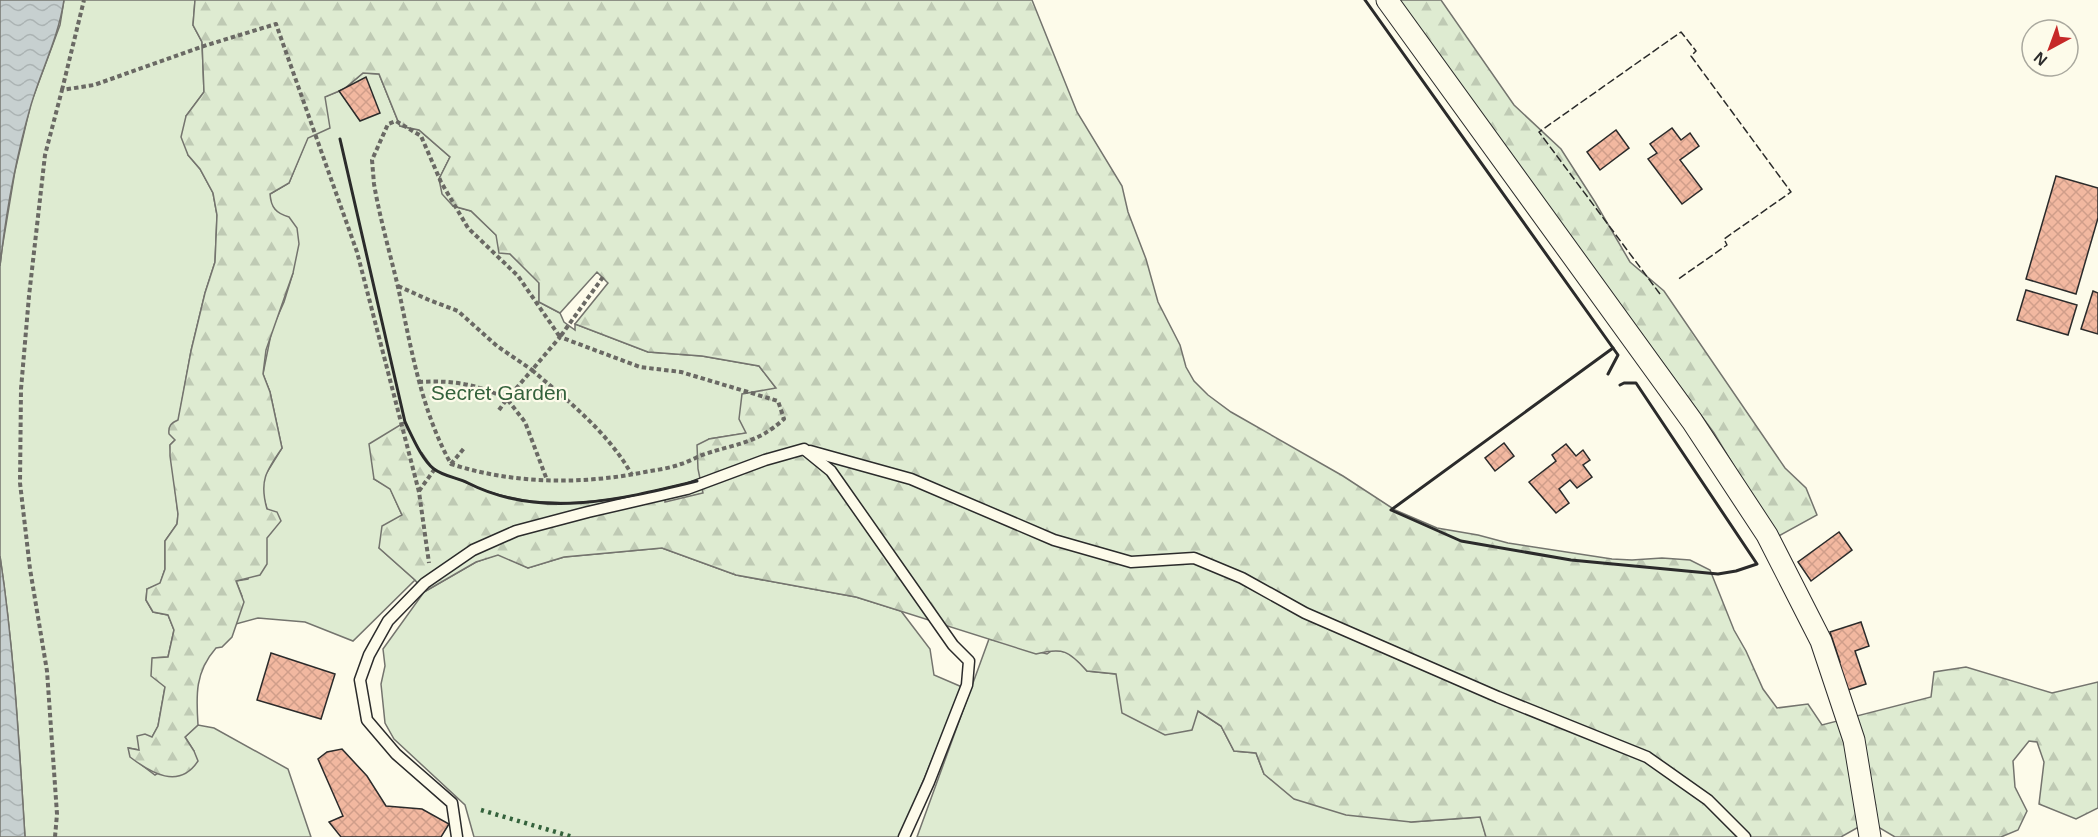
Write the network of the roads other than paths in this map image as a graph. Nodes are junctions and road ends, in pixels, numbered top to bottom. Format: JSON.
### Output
{"nodes":[{"id":1,"x":1387,"y":0,"type":"edge"},
{"id":2,"x":804,"y":450,"type":"junction"},
{"id":3,"x":458,"y":837,"type":"edge"},
{"id":4,"x":904,"y":837,"type":"edge"},
{"id":5,"x":1745,"y":837,"type":"edge"},
{"id":6,"x":1870,"y":837,"type":"edge"}],
"edges":[{"from":1,"to":6,"type":"street"},
{"from":2,"to":3,"type":"lane"},
{"from":2,"to":4,"type":"lane"},
{"from":2,"to":5,"type":"lane"}]}
